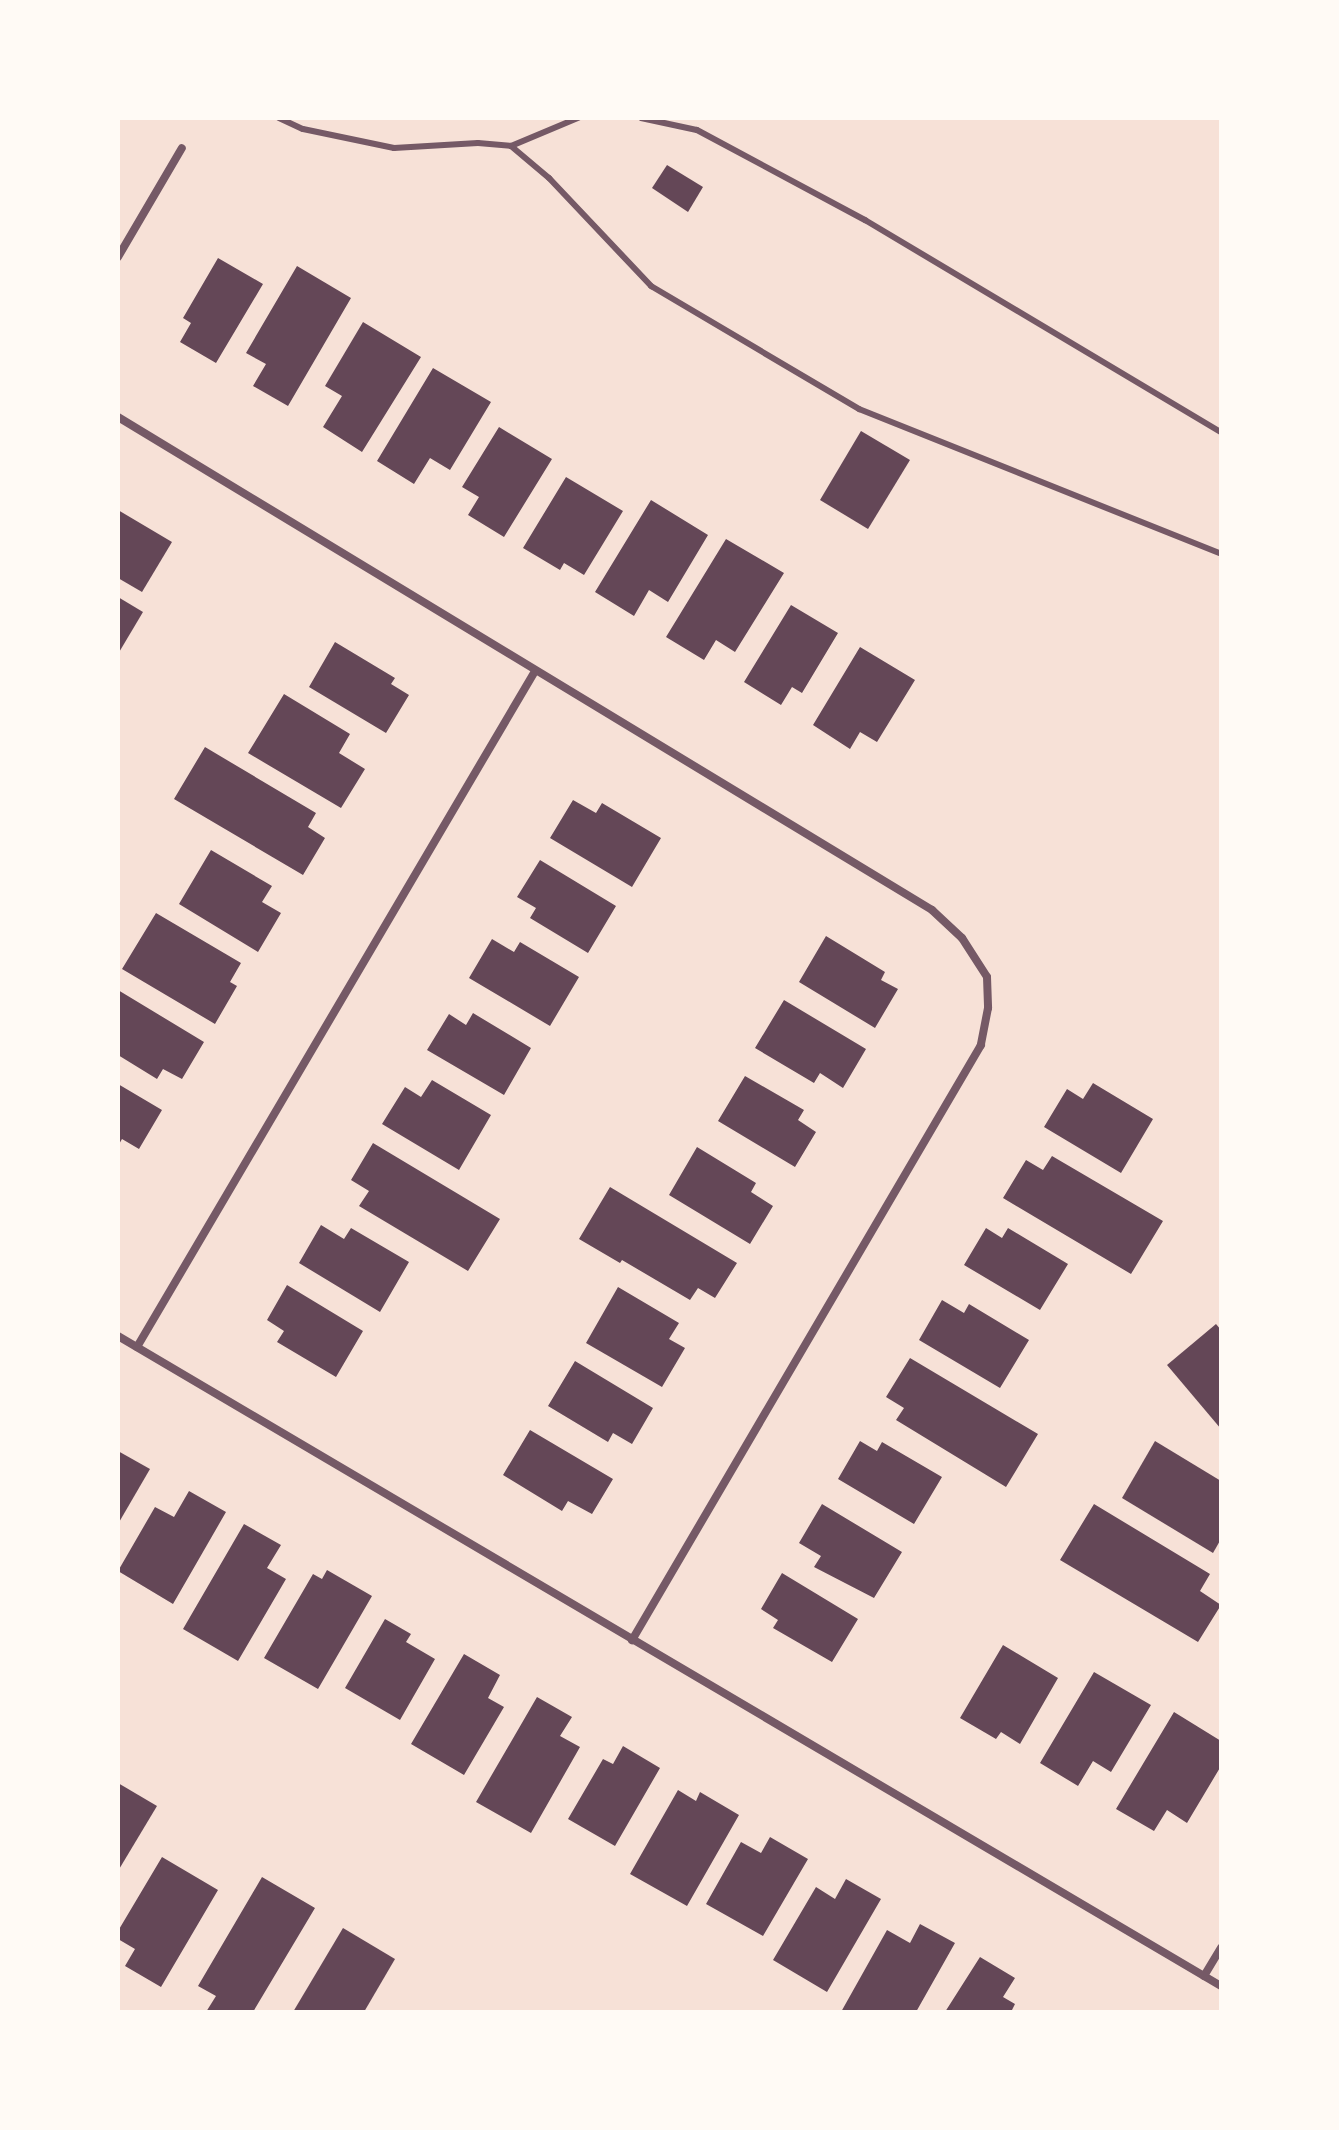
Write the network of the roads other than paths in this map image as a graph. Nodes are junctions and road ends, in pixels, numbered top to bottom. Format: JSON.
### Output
{"nodes":[{"id":1,"x":279,"y":118,"type":"edge"},
{"id":2,"x":578,"y":118,"type":"edge"},
{"id":3,"x":641,"y":118,"type":"edge"},
{"id":4,"x":511,"y":146,"type":"junction"},
{"id":5,"x":182,"y":148,"type":"dead end"},
{"id":6,"x":118,"y":257,"type":"edge"},
{"id":7,"x":118,"y":417,"type":"edge"},
{"id":8,"x":1221,"y":432,"type":"edge"},
{"id":9,"x":1221,"y":554,"type":"edge"},
{"id":10,"x":535,"y":671,"type":"junction"},
{"id":11,"x":118,"y":1336,"type":"edge"},
{"id":12,"x":137,"y":1347,"type":"junction"},
{"id":13,"x":632,"y":1640,"type":"junction"},
{"id":14,"x":1221,"y":1948,"type":"edge"},
{"id":15,"x":1204,"y":1976,"type":"junction"},
{"id":16,"x":1221,"y":1986,"type":"edge"}],
"edges":[{"from":1,"to":4,"type":"lane"},
{"from":2,"to":4,"type":"lane"},
{"from":3,"to":8,"type":"lane"},
{"from":4,"to":9,"type":"lane"},
{"from":5,"to":6,"type":"street"},
{"from":7,"to":10,"type":"street"},
{"from":10,"to":12,"type":"street"},
{"from":10,"to":13,"type":"street"},
{"from":11,"to":12,"type":"street"},
{"from":12,"to":13,"type":"street"},
{"from":13,"to":15,"type":"street"},
{"from":14,"to":15,"type":"street"},
{"from":15,"to":16,"type":"street"}]}
